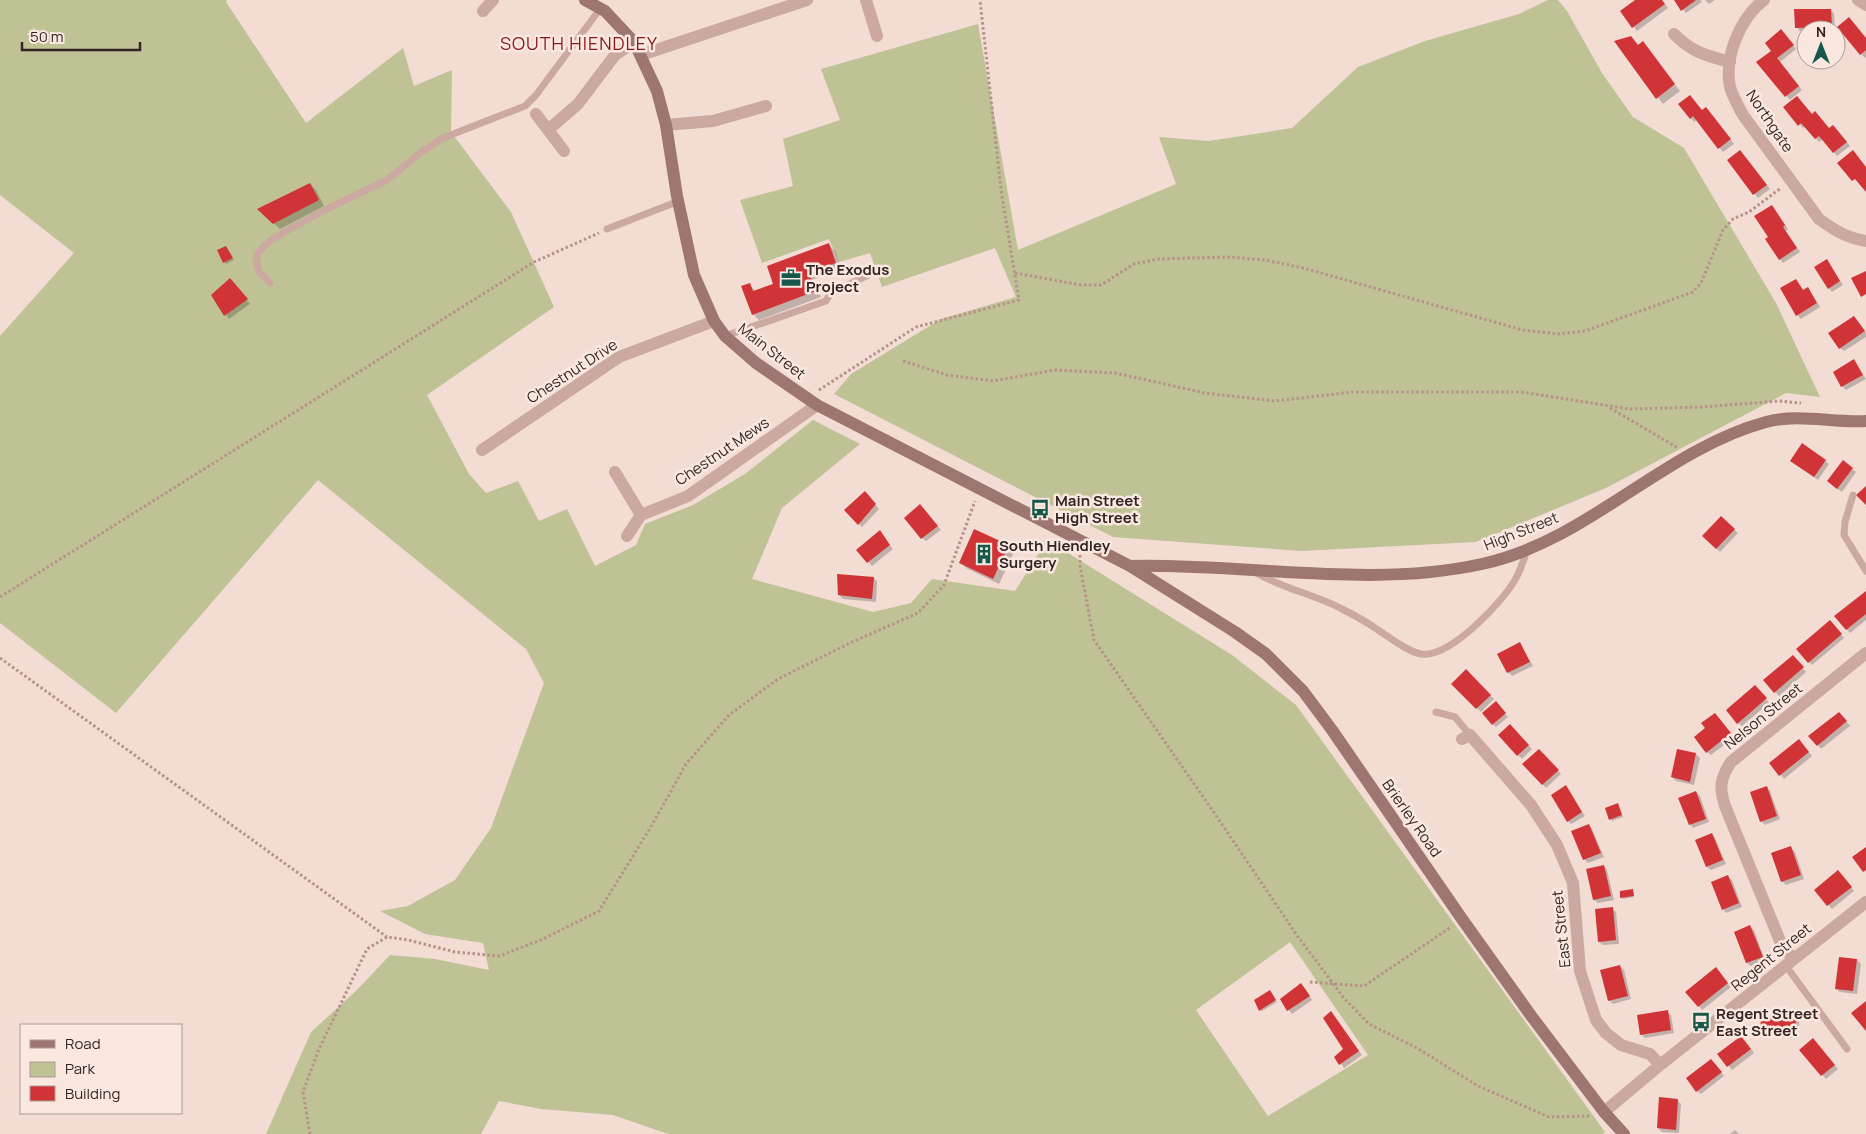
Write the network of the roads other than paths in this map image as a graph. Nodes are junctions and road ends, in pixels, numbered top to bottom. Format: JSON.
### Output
{"nodes":[{"id":1,"x":493,"y":0,"type":"edge"},
{"id":2,"x":585,"y":0,"type":"edge"},
{"id":3,"x":807,"y":0,"type":"edge"},
{"id":4,"x":866,"y":0,"type":"edge"},
{"id":5,"x":1764,"y":0,"type":"edge"},
{"id":6,"x":1858,"y":0,"type":"edge"},
{"id":7,"x":1866,"y":5,"type":"edge"},
{"id":8,"x":600,"y":8,"type":"junction"},
{"id":9,"x":483,"y":11,"type":"dead end"},
{"id":10,"x":1674,"y":34,"type":"dead end"},
{"id":11,"x":877,"y":36,"type":"dead end"},
{"id":12,"x":634,"y":42,"type":"junction"},
{"id":13,"x":641,"y":55,"type":"junction"},
{"id":14,"x":1730,"y":62,"type":"junction"},
{"id":15,"x":766,"y":106,"type":"dead end"},
{"id":16,"x":536,"y":114,"type":"dead end"},
{"id":17,"x":666,"y":125,"type":"junction"},
{"id":18,"x":548,"y":130,"type":"junction"},
{"id":19,"x":564,"y":151,"type":"dead end"},
{"id":20,"x":679,"y":201,"type":"junction"},
{"id":21,"x":607,"y":229,"type":"road end"},
{"id":22,"x":1866,"y":241,"type":"edge"},
{"id":23,"x":870,"y":274,"type":"dead end"},
{"id":24,"x":270,"y":284,"type":"dead end"},
{"id":25,"x":714,"y":321,"type":"junction"},
{"id":26,"x":725,"y":336,"type":"junction"},
{"id":27,"x":817,"y":405,"type":"junction"},
{"id":28,"x":1866,"y":421,"type":"edge"},
{"id":29,"x":482,"y":450,"type":"dead end"},
{"id":30,"x":615,"y":472,"type":"dead end"},
{"id":31,"x":1853,"y":495,"type":"dead end"},
{"id":32,"x":641,"y":515,"type":"junction"},
{"id":33,"x":627,"y":536,"type":"dead end"},
{"id":34,"x":1528,"y":550,"type":"junction"},
{"id":35,"x":1130,"y":566,"type":"junction"},
{"id":36,"x":1250,"y":569,"type":"junction"},
{"id":37,"x":1866,"y":571,"type":"edge"},
{"id":38,"x":1864,"y":658,"type":"edge"},
{"id":39,"x":1436,"y":712,"type":"dead end"},
{"id":40,"x":1466,"y":737,"type":"joint"},
{"id":41,"x":1866,"y":902,"type":"edge"},
{"id":42,"x":1790,"y":963,"type":"junction"},
{"id":43,"x":1847,"y":1049,"type":"dead end"},
{"id":44,"x":1660,"y":1065,"type":"junction"},
{"id":45,"x":1604,"y":1112,"type":"junction"},
{"id":46,"x":1624,"y":1134,"type":"edge"}],
"edges":[{"from":1,"to":9,"type":"street"},
{"from":2,"to":8,"type":"street","name":"Main Street"},
{"from":3,"to":13,"type":"street"},
{"from":4,"to":11,"type":"street"},
{"from":5,"to":14,"type":"street","name":"Northgate"},
{"from":6,"to":7,"type":"street"},
{"from":8,"to":12,"type":"street","name":"Main Street"},
{"from":8,"to":24,"type":"lane"},
{"from":10,"to":14,"type":"street"},
{"from":12,"to":13,"type":"street","name":"Main Street"},
{"from":12,"to":18,"type":"street"},
{"from":13,"to":17,"type":"street","name":"Main Street"},
{"from":14,"to":22,"type":"street","name":"Northgate"},
{"from":15,"to":17,"type":"street"},
{"from":16,"to":18,"type":"street"},
{"from":17,"to":20,"type":"street","name":"Main Street"},
{"from":18,"to":19,"type":"street"},
{"from":20,"to":21,"type":"lane"},
{"from":20,"to":25,"type":"street","name":"Main Street"},
{"from":23,"to":26,"type":"lane"},
{"from":25,"to":26,"type":"street","name":"Main Street"},
{"from":25,"to":29,"type":"street","name":"Chestnut Drive"},
{"from":26,"to":27,"type":"street","name":"Main Street"},
{"from":27,"to":32,"type":"street","name":"Chestnut Mews"},
{"from":27,"to":35,"type":"street","name":"Main Street"},
{"from":28,"to":34,"type":"street","name":"High Street"},
{"from":30,"to":32,"type":"street"},
{"from":31,"to":37,"type":"lane"},
{"from":32,"to":33,"type":"street"},
{"from":34,"to":36,"type":"street","name":"High Street"},
{"from":34,"to":36,"type":"lane"},
{"from":35,"to":36,"type":"street","name":"High Street"},
{"from":35,"to":45,"type":"street","name":"Brierley Road"},
{"from":38,"to":42,"type":"street","name":"Nelson Street"},
{"from":39,"to":40,"type":"lane"},
{"from":40,"to":44,"type":"street","name":"East Street"},
{"from":41,"to":42,"type":"street","name":"Regent Street"},
{"from":42,"to":43,"type":"lane"},
{"from":42,"to":44,"type":"street","name":"Regent Street"},
{"from":44,"to":45,"type":"street","name":"Regent Street"},
{"from":45,"to":46,"type":"street","name":"Brierley Road"}]}
